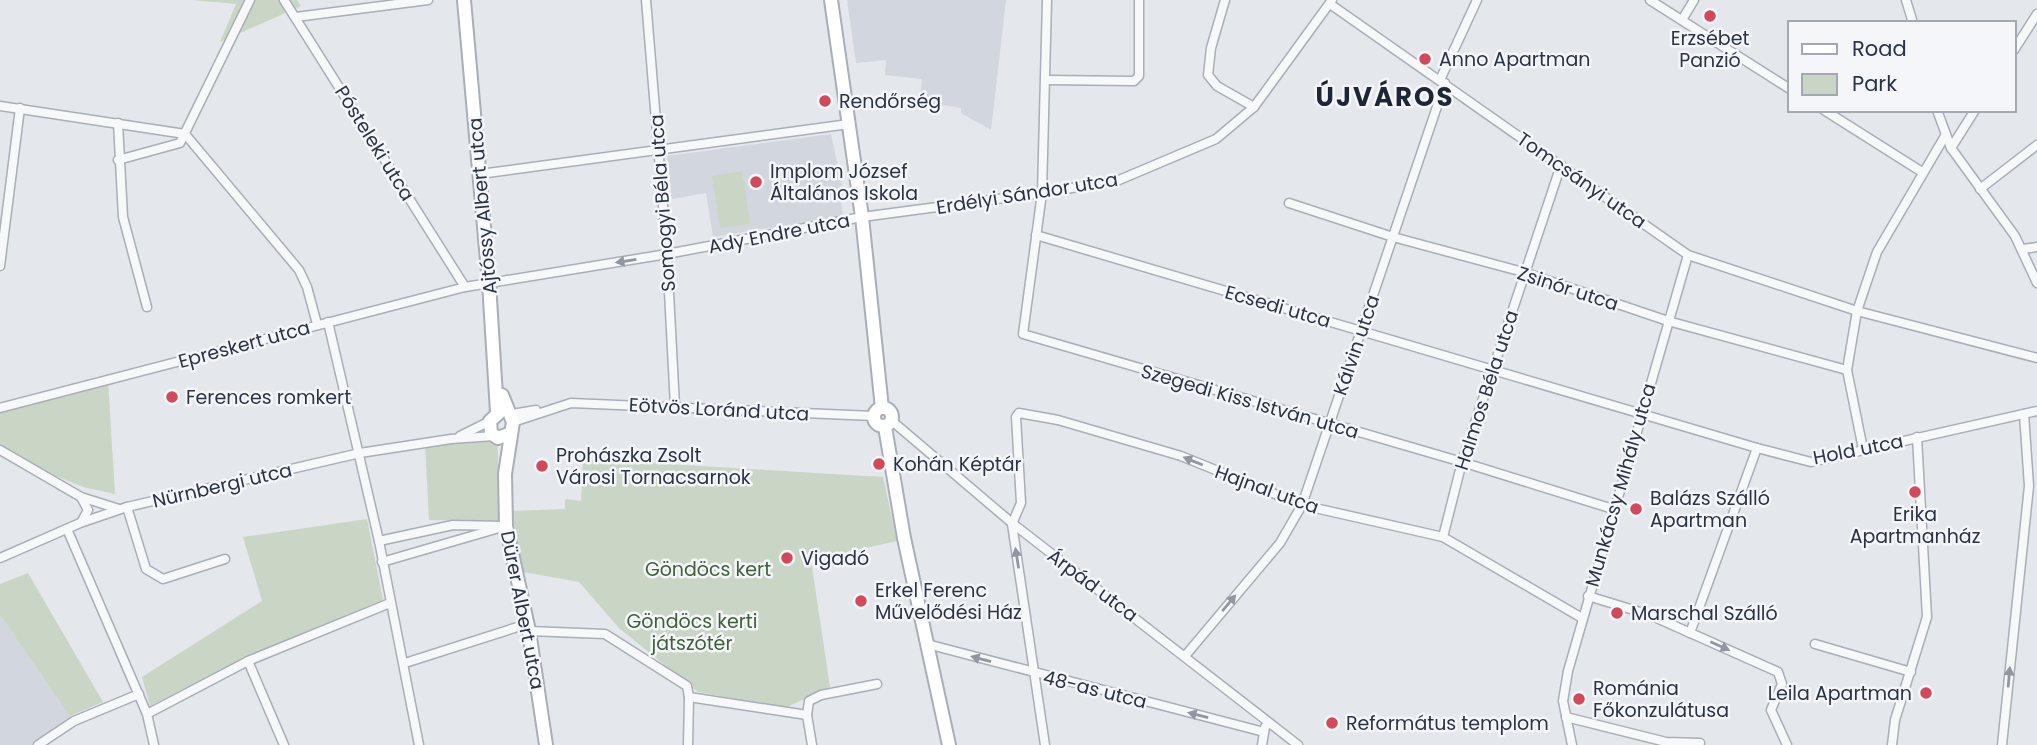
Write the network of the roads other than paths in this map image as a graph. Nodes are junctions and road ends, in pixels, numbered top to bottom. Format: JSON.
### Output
{"nodes":[{"id":1,"x":250,"y":0,"type":"edge"},
{"id":2,"x":284,"y":0,"type":"edge"},
{"id":3,"x":428,"y":0,"type":"edge"},
{"id":4,"x":464,"y":0,"type":"edge"},
{"id":5,"x":646,"y":0,"type":"edge"},
{"id":6,"x":831,"y":0,"type":"edge"},
{"id":7,"x":1047,"y":0,"type":"edge"},
{"id":8,"x":1139,"y":0,"type":"edge"},
{"id":9,"x":1225,"y":0,"type":"edge"},
{"id":10,"x":1477,"y":0,"type":"edge"},
{"id":11,"x":1650,"y":0,"type":"edge"},
{"id":12,"x":1694,"y":0,"type":"edge"},
{"id":13,"x":1906,"y":0,"type":"edge"},
{"id":14,"x":1331,"y":2,"type":"edge"},
{"id":15,"x":2037,"y":14,"type":"edge"},
{"id":16,"x":296,"y":17,"type":"junction"},
{"id":17,"x":1682,"y":20,"type":"junction"},
{"id":18,"x":1912,"y":21,"type":"edge"},
{"id":19,"x":2016,"y":47,"type":"edge"},
{"id":20,"x":1047,"y":80,"type":"junction"},
{"id":21,"x":1443,"y":81,"type":"junction"},
{"id":22,"x":1788,"y":88,"type":"edge"},
{"id":23,"x":0,"y":106,"type":"edge"},
{"id":24,"x":1254,"y":107,"type":"junction"},
{"id":25,"x":20,"y":108,"type":"junction"},
{"id":26,"x":1827,"y":112,"type":"edge"},
{"id":27,"x":1938,"y":112,"type":"edge"},
{"id":28,"x":1974,"y":112,"type":"edge"},
{"id":29,"x":118,"y":123,"type":"junction"},
{"id":30,"x":849,"y":124,"type":"junction"},
{"id":31,"x":186,"y":134,"type":"junction"},
{"id":32,"x":1945,"y":136,"type":"junction"},
{"id":33,"x":2037,"y":145,"type":"edge"},
{"id":34,"x":1951,"y":148,"type":"junction"},
{"id":35,"x":658,"y":150,"type":"junction"},
{"id":36,"x":118,"y":160,"type":"junction"},
{"id":37,"x":1561,"y":165,"type":"junction"},
{"id":38,"x":1922,"y":172,"type":"junction"},
{"id":39,"x":480,"y":174,"type":"junction"},
{"id":40,"x":1980,"y":189,"type":"junction"},
{"id":41,"x":1042,"y":194,"type":"junction"},
{"id":42,"x":1289,"y":204,"type":"dead end"},
{"id":43,"x":862,"y":217,"type":"junction"},
{"id":44,"x":1036,"y":235,"type":"junction"},
{"id":45,"x":1393,"y":237,"type":"junction"},
{"id":46,"x":2037,"y":247,"type":"edge"},
{"id":47,"x":2023,"y":249,"type":"junction"},
{"id":48,"x":667,"y":254,"type":"junction"},
{"id":49,"x":1688,"y":255,"type":"junction"},
{"id":50,"x":0,"y":266,"type":"edge"},
{"id":51,"x":1523,"y":272,"type":"junction"},
{"id":52,"x":489,"y":283,"type":"junction"},
{"id":53,"x":2037,"y":283,"type":"edge"},
{"id":54,"x":465,"y":286,"type":"junction"},
{"id":55,"x":147,"y":307,"type":"dead end"},
{"id":56,"x":1857,"y":311,"type":"junction"},
{"id":57,"x":1668,"y":321,"type":"junction"},
{"id":58,"x":328,"y":322,"type":"junction"},
{"id":59,"x":317,"y":324,"type":"junction"},
{"id":60,"x":1361,"y":330,"type":"junction"},
{"id":61,"x":2037,"y":358,"type":"edge"},
{"id":62,"x":1495,"y":368,"type":"junction"},
{"id":63,"x":1847,"y":370,"type":"junction"},
{"id":64,"x":675,"y":407,"type":"junction"},
{"id":65,"x":0,"y":408,"type":"edge"},
{"id":66,"x":2037,"y":411,"type":"edge"},
{"id":67,"x":878,"y":412,"type":"junction"},
{"id":68,"x":1641,"y":412,"type":"junction"},
{"id":69,"x":2024,"y":414,"type":"junction"},
{"id":70,"x":502,"y":423,"type":"junction"},
{"id":71,"x":1328,"y":424,"type":"junction"},
{"id":72,"x":890,"y":427,"type":"junction"},
{"id":73,"x":1917,"y":437,"type":"junction"},
{"id":74,"x":451,"y":439,"type":"junction"},
{"id":75,"x":1757,"y":448,"type":"junction"},
{"id":76,"x":1863,"y":449,"type":"junction"},
{"id":77,"x":0,"y":450,"type":"edge"},
{"id":78,"x":360,"y":453,"type":"junction"},
{"id":79,"x":1462,"y":462,"type":"junction"},
{"id":80,"x":81,"y":496,"type":"junction"},
{"id":81,"x":1302,"y":505,"type":"junction"},
{"id":82,"x":123,"y":508,"type":"junction"},
{"id":83,"x":1613,"y":509,"type":"junction"},
{"id":84,"x":80,"y":523,"type":"junction"},
{"id":85,"x":1012,"y":523,"type":"junction"},
{"id":86,"x":506,"y":526,"type":"junction"},
{"id":87,"x":67,"y":528,"type":"junction"},
{"id":88,"x":1443,"y":537,"type":"junction"},
{"id":89,"x":380,"y":541,"type":"junction"},
{"id":90,"x":0,"y":558,"type":"edge"},
{"id":91,"x":225,"y":559,"type":"dead end"},
{"id":92,"x":382,"y":562,"type":"junction"},
{"id":93,"x":1588,"y":596,"type":"junction"},
{"id":94,"x":390,"y":603,"type":"junction"},
{"id":95,"x":1582,"y":618,"type":"junction"},
{"id":96,"x":528,"y":628,"type":"junction"},
{"id":97,"x":1690,"y":633,"type":"junction"},
{"id":98,"x":927,"y":644,"type":"junction"},
{"id":99,"x":1815,"y":644,"type":"dead end"},
{"id":100,"x":1185,"y":656,"type":"junction"},
{"id":101,"x":248,"y":661,"type":"junction"},
{"id":102,"x":405,"y":663,"type":"junction"},
{"id":103,"x":1911,"y":672,"type":"junction"},
{"id":104,"x":1036,"y":674,"type":"junction"},
{"id":105,"x":877,"y":684,"type":"dead end"},
{"id":106,"x":139,"y":694,"type":"junction"},
{"id":107,"x":689,"y":697,"type":"junction"},
{"id":108,"x":147,"y":714,"type":"junction"},
{"id":109,"x":807,"y":715,"type":"junction"},
{"id":110,"x":1566,"y":717,"type":"junction"},
{"id":111,"x":1266,"y":719,"type":"junction"},
{"id":112,"x":1264,"y":732,"type":"junction"},
{"id":113,"x":1700,"y":743,"type":"edge"},
{"id":114,"x":38,"y":745,"type":"edge"},
{"id":115,"x":154,"y":745,"type":"edge"},
{"id":116,"x":284,"y":745,"type":"edge"},
{"id":117,"x":419,"y":745,"type":"edge"},
{"id":118,"x":546,"y":745,"type":"edge"},
{"id":119,"x":688,"y":745,"type":"edge"},
{"id":120,"x":812,"y":745,"type":"edge"},
{"id":121,"x":949,"y":745,"type":"edge"},
{"id":122,"x":1045,"y":745,"type":"edge"},
{"id":123,"x":1262,"y":745,"type":"edge"},
{"id":124,"x":1297,"y":745,"type":"edge"},
{"id":125,"x":1572,"y":745,"type":"edge"},
{"id":126,"x":1787,"y":745,"type":"edge"},
{"id":127,"x":1892,"y":745,"type":"edge"},
{"id":128,"x":2002,"y":745,"type":"edge"}],
"edges":[{"from":1,"to":31,"type":"street"},
{"from":2,"to":16,"type":"street","name":"Pósteleki utca"},
{"from":3,"to":16,"type":"street"},
{"from":4,"to":39,"type":"street","name":"Ajtóssy Albert utca"},
{"from":5,"to":35,"type":"street","name":"Somogyi Béla utca"},
{"from":6,"to":30,"type":"street"},
{"from":7,"to":20,"type":"street","name":"Szegedi Kiss István utca"},
{"from":8,"to":20,"type":"street"},
{"from":9,"to":24,"type":"street"},
{"from":10,"to":21,"type":"street","name":"Kálvin utca"},
{"from":11,"to":17,"type":"street"},
{"from":12,"to":17,"type":"street"},
{"from":13,"to":18,"type":"street"},
{"from":14,"to":21,"type":"street","name":"Tomcsányi utca"},
{"from":14,"to":24,"type":"street","name":"Erdélyi Sándor utca"},
{"from":15,"to":19,"type":"street"},
{"from":16,"to":54,"type":"street","name":"Pósteleki utca"},
{"from":17,"to":22,"type":"street"},
{"from":20,"to":41,"type":"street","name":"Szegedi Kiss István utca"},
{"from":21,"to":37,"type":"street","name":"Tomcsányi utca"},
{"from":21,"to":45,"type":"street","name":"Kálvin utca"},
{"from":23,"to":25,"type":"street"},
{"from":24,"to":41,"type":"street","name":"Erdélyi Sándor utca"},
{"from":25,"to":29,"type":"street"},
{"from":25,"to":50,"type":"street"},
{"from":26,"to":38,"type":"street"},
{"from":27,"to":32,"type":"street"},
{"from":28,"to":34,"type":"street"},
{"from":29,"to":31,"type":"street"},
{"from":29,"to":36,"type":"street"},
{"from":30,"to":35,"type":"street"},
{"from":30,"to":43,"type":"street"},
{"from":31,"to":36,"type":"street"},
{"from":31,"to":59,"type":"street"},
{"from":32,"to":34,"type":"street"},
{"from":32,"to":38,"type":"street"},
{"from":33,"to":40,"type":"street"},
{"from":34,"to":40,"type":"street"},
{"from":35,"to":39,"type":"street"},
{"from":35,"to":48,"type":"street","name":"Somogyi Béla utca"},
{"from":36,"to":55,"type":"street"},
{"from":37,"to":49,"type":"street","name":"Tomcsányi utca"},
{"from":37,"to":51,"type":"street","name":"Halmos Béla utca"},
{"from":38,"to":56,"type":"street"},
{"from":39,"to":52,"type":"street","name":"Ajtóssy Albert utca"},
{"from":40,"to":47,"type":"street"},
{"from":41,"to":43,"type":"street","name":"Erdélyi Sándor utca"},
{"from":41,"to":44,"type":"street","name":"Szegedi Kiss István utca"},
{"from":42,"to":45,"type":"street","name":"Zsinór utca"},
{"from":43,"to":48,"type":"street","name":"Ady Endre utca"},
{"from":43,"to":67,"type":"street"},
{"from":44,"to":60,"type":"street","name":"Ecsedi utca"},
{"from":44,"to":71,"type":"street","name":"Szegedi Kiss István utca"},
{"from":45,"to":51,"type":"street","name":"Zsinór utca"},
{"from":45,"to":60,"type":"street","name":"Kálvin utca"},
{"from":46,"to":47,"type":"street"},
{"from":47,"to":53,"type":"street"},
{"from":48,"to":52,"type":"street","name":"Ady Endre utca","one_way":true},
{"from":48,"to":64,"type":"street","name":"Somogyi Béla utca"},
{"from":49,"to":56,"type":"street","name":"Tomcsányi utca"},
{"from":49,"to":57,"type":"street","name":"Munkácsy Mihály utca"},
{"from":51,"to":57,"type":"street","name":"Zsinór utca"},
{"from":51,"to":62,"type":"street","name":"Halmos Béla utca"},
{"from":52,"to":54,"type":"street","name":"Epreskert utca"},
{"from":52,"to":70,"type":"street","name":"Ajtóssy Albert utca"},
{"from":54,"to":58,"type":"street","name":"Epreskert utca"},
{"from":56,"to":61,"type":"street","name":"Tomcsányi utca"},
{"from":56,"to":63,"type":"street"},
{"from":57,"to":63,"type":"street","name":"Zsinór utca"},
{"from":57,"to":68,"type":"street","name":"Munkácsy Mihály utca"},
{"from":58,"to":59,"type":"street","name":"Epreskert utca"},
{"from":58,"to":78,"type":"street"},
{"from":59,"to":65,"type":"street","name":"Epreskert utca"},
{"from":60,"to":62,"type":"street","name":"Ecsedi utca"},
{"from":60,"to":71,"type":"street","name":"Kálvin utca"},
{"from":62,"to":68,"type":"street","name":"Ecsedi utca"},
{"from":62,"to":79,"type":"street","name":"Halmos Béla utca"},
{"from":63,"to":76,"type":"street"},
{"from":64,"to":67,"type":"street","name":"Eötvös Loránd utca"},
{"from":64,"to":70,"type":"street","name":"Eötvös Loránd utca"},
{"from":66,"to":69,"type":"street","name":"Hold utca"},
{"from":67,"to":72,"type":"street"},
{"from":68,"to":75,"type":"street","name":"Hold utca"},
{"from":68,"to":83,"type":"street","name":"Munkácsy Mihály utca"},
{"from":69,"to":73,"type":"street","name":"Hold utca"},
{"from":128,"to":69,"type":"street","one_way":true},
{"from":70,"to":74,"type":"street","name":"Nürnbergi utca"},
{"from":70,"to":74,"type":"street","name":"Nürnbergi utca"},
{"from":70,"to":86,"type":"street","name":"Dürer Albert utca"},
{"from":71,"to":79,"type":"street","name":"Szegedi Kiss István utca"},
{"from":71,"to":81,"type":"street","name":"Kálvin utca"},
{"from":72,"to":85,"type":"street","name":"Árpád utca"},
{"from":72,"to":98,"type":"street"},
{"from":73,"to":76,"type":"street","name":"Hold utca"},
{"from":73,"to":103,"type":"street"},
{"from":74,"to":78,"type":"street","name":"Nürnbergi utca"},
{"from":75,"to":76,"type":"street","name":"Hold utca"},
{"from":75,"to":97,"type":"street"},
{"from":77,"to":80,"type":"street"},
{"from":78,"to":82,"type":"street","name":"Nürnbergi utca"},
{"from":78,"to":89,"type":"street"},
{"from":79,"to":83,"type":"street","name":"Szegedi Kiss István utca"},
{"from":79,"to":88,"type":"street","name":"Halmos Béla utca"},
{"from":80,"to":82,"type":"street"},
{"from":80,"to":84,"type":"street"},
{"from":81,"to":85,"type":"street","name":"Hajnal utca","one_way":true},
{"from":81,"to":88,"type":"street","name":"Hajnal utca"},
{"from":100,"to":81,"type":"street","name":"Kálvin utca","one_way":true},
{"from":82,"to":84,"type":"street","name":"Nürnbergi utca"},
{"from":82,"to":91,"type":"street"},
{"from":83,"to":93,"type":"street","name":"Munkácsy Mihály utca"},
{"from":84,"to":87,"type":"street","name":"Nürnbergi utca"},
{"from":85,"to":100,"type":"street","name":"Árpád utca"},
{"from":104,"to":85,"type":"street","one_way":true},
{"from":86,"to":89,"type":"street"},
{"from":86,"to":92,"type":"street"},
{"from":86,"to":96,"type":"street","name":"Dürer Albert utca"},
{"from":87,"to":90,"type":"street","name":"Nürnbergi utca"},
{"from":87,"to":106,"type":"street"},
{"from":88,"to":95,"type":"street","name":"Hajnal utca"},
{"from":89,"to":92,"type":"street"},
{"from":92,"to":94,"type":"street"},
{"from":93,"to":95,"type":"street","name":"Munkácsy Mihály utca"},
{"from":93,"to":97,"type":"street"},
{"from":94,"to":101,"type":"street"},
{"from":94,"to":102,"type":"street"},
{"from":95,"to":110,"type":"street","name":"Munkácsy Mihály utca"},
{"from":96,"to":102,"type":"street"},
{"from":96,"to":107,"type":"street"},
{"from":96,"to":118,"type":"street","name":"Dürer Albert utca"},
{"from":97,"to":126,"type":"street","one_way":true},
{"from":104,"to":98,"type":"street","name":"48-as utca","one_way":true},
{"from":98,"to":121,"type":"street"},
{"from":99,"to":103,"type":"street"},
{"from":100,"to":111,"type":"street","name":"Árpád utca"},
{"from":101,"to":108,"type":"street"},
{"from":101,"to":116,"type":"street"},
{"from":102,"to":117,"type":"street"},
{"from":103,"to":127,"type":"street"},
{"from":112,"to":104,"type":"street","name":"48-as utca","one_way":true},
{"from":104,"to":122,"type":"street"},
{"from":105,"to":109,"type":"street"},
{"from":106,"to":108,"type":"street"},
{"from":106,"to":114,"type":"street"},
{"from":107,"to":109,"type":"street"},
{"from":107,"to":119,"type":"street"},
{"from":108,"to":115,"type":"street"},
{"from":109,"to":120,"type":"street"},
{"from":110,"to":113,"type":"street"},
{"from":110,"to":125,"type":"street","name":"Munkácsy Mihály utca"},
{"from":111,"to":112,"type":"street"},
{"from":111,"to":124,"type":"street","name":"Árpád utca"},
{"from":112,"to":123,"type":"street"}]}
